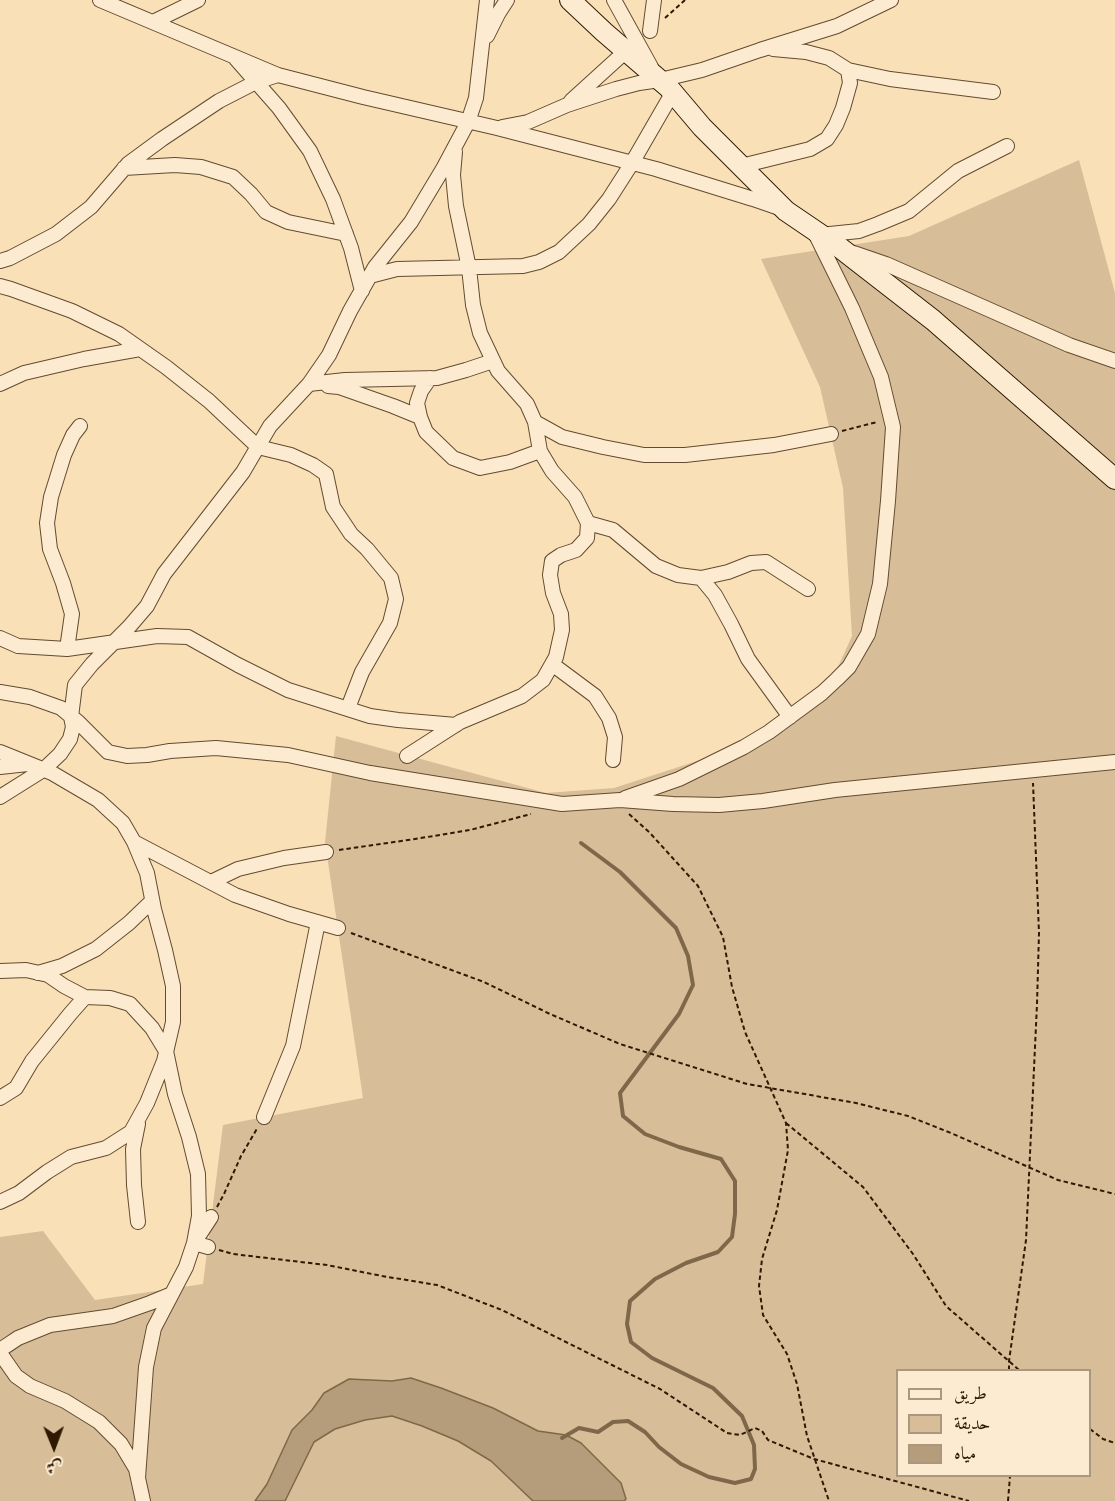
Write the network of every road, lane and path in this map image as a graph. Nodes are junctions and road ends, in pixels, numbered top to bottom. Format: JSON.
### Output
{"nodes":[{"id":1,"x":198,"y":0,"type":"edge"},
{"id":2,"x":487,"y":0,"type":"edge"},
{"id":3,"x":507,"y":0,"type":"edge"},
{"id":4,"x":570,"y":0,"type":"edge"},
{"id":5,"x":614,"y":0,"type":"edge"},
{"id":6,"x":654,"y":0,"type":"edge"},
{"id":7,"x":891,"y":0,"type":"edge"},
{"id":8,"x":106,"y":1,"type":"edge"},
{"id":9,"x":153,"y":22,"type":"junction"},
{"id":10,"x":650,"y":31,"type":"dead end"},
{"id":11,"x":482,"y":46,"type":"junction"},
{"id":12,"x":766,"y":48,"type":"junction"},
{"id":13,"x":626,"y":51,"type":"junction"},
{"id":14,"x":233,"y":57,"type":"junction"},
{"id":15,"x":848,"y":70,"type":"junction"},
{"id":16,"x":278,"y":75,"type":"junction"},
{"id":17,"x":256,"y":82,"type":"junction"},
{"id":18,"x":663,"y":83,"type":"junction"},
{"id":19,"x":993,"y":92,"type":"dead end"},
{"id":20,"x":567,"y":105,"type":"junction"},
{"id":21,"x":468,"y":122,"type":"junction"},
{"id":22,"x":497,"y":128,"type":"junction"},
{"id":23,"x":456,"y":144,"type":"junction"},
{"id":24,"x":1007,"y":146,"type":"dead end"},
{"id":25,"x":633,"y":163,"type":"junction"},
{"id":26,"x":741,"y":166,"type":"junction"},
{"id":27,"x":124,"y":168,"type":"junction"},
{"id":28,"x":786,"y":211,"type":"junction"},
{"id":29,"x":817,"y":233,"type":"junction"},
{"id":30,"x":346,"y":234,"type":"junction"},
{"id":31,"x":839,"y":247,"type":"junction"},
{"id":32,"x":0,"y":261,"type":"edge"},
{"id":33,"x":469,"y":268,"type":"junction"},
{"id":34,"x":370,"y":276,"type":"junction"},
{"id":35,"x":0,"y":286,"type":"edge"},
{"id":36,"x":362,"y":291,"type":"junction"},
{"id":37,"x":140,"y":349,"type":"junction"},
{"id":38,"x":493,"y":361,"type":"junction"},
{"id":39,"x":1115,"y":361,"type":"edge"},
{"id":40,"x":430,"y":378,"type":"junction"},
{"id":41,"x":0,"y":384,"type":"edge"},
{"id":42,"x":309,"y":384,"type":"junction"},
{"id":43,"x":420,"y":417,"type":"junction"},
{"id":44,"x":891,"y":419,"type":"junction"},
{"id":45,"x":535,"y":423,"type":"junction"},
{"id":46,"x":80,"y":426,"type":"dead end"},
{"id":47,"x":831,"y":434,"type":"joint"},
{"id":48,"x":258,"y":447,"type":"junction"},
{"id":49,"x":540,"y":451,"type":"junction"},
{"id":50,"x":1115,"y":479,"type":"edge"},
{"id":51,"x":588,"y":523,"type":"junction"},
{"id":52,"x":702,"y":578,"type":"junction"},
{"id":53,"x":808,"y":589,"type":"dead end"},
{"id":54,"x":0,"y":638,"type":"edge"},
{"id":55,"x":115,"y":642,"type":"junction"},
{"id":56,"x":67,"y":649,"type":"junction"},
{"id":57,"x":552,"y":664,"type":"junction"},
{"id":58,"x":0,"y":683,"type":"edge"},
{"id":59,"x":0,"y":692,"type":"edge"},
{"id":60,"x":14,"y":694,"type":"junction"},
{"id":61,"x":348,"y":708,"type":"junction"},
{"id":62,"x":71,"y":717,"type":"junction"},
{"id":63,"x":790,"y":717,"type":"junction"},
{"id":64,"x":456,"y":725,"type":"junction"},
{"id":65,"x":0,"y":752,"type":"edge"},
{"id":66,"x":407,"y":756,"type":"dead end"},
{"id":67,"x":613,"y":760,"type":"dead end"},
{"id":68,"x":1115,"y":762,"type":"edge"},
{"id":69,"x":30,"y":764,"type":"junction"},
{"id":70,"x":0,"y":767,"type":"edge"},
{"id":71,"x":43,"y":770,"type":"junction"},
{"id":72,"x":1032,"y":771,"type":"junction"},
{"id":73,"x":0,"y":797,"type":"edge"},
{"id":74,"x":617,"y":800,"type":"junction"},
{"id":75,"x":562,"y":804,"type":"junction"},
{"id":76,"x":135,"y":842,"type":"junction"},
{"id":77,"x":326,"y":852,"type":"joint"},
{"id":78,"x":211,"y":882,"type":"junction"},
{"id":79,"x":152,"y":902,"type":"junction"},
{"id":80,"x":318,"y":922,"type":"junction"},
{"id":81,"x":338,"y":928,"type":"joint"},
{"id":82,"x":0,"y":971,"type":"edge"},
{"id":83,"x":38,"y":973,"type":"junction"},
{"id":84,"x":85,"y":997,"type":"junction"},
{"id":85,"x":166,"y":1051,"type":"junction"},
{"id":86,"x":770,"y":1089,"type":"junction"},
{"id":87,"x":0,"y":1098,"type":"edge"},
{"id":88,"x":264,"y":1117,"type":"joint"},
{"id":89,"x":138,"y":1119,"type":"junction"},
{"id":90,"x":786,"y":1123,"type":"junction"},
{"id":91,"x":1029,"y":1167,"type":"junction"},
{"id":92,"x":1115,"y":1194,"type":"edge"},
{"id":93,"x":0,"y":1202,"type":"edge"},
{"id":94,"x":211,"y":1217,"type":"joint"},
{"id":95,"x":138,"y":1222,"type":"dead end"},
{"id":96,"x":201,"y":1245,"type":"junction"},
{"id":97,"x":172,"y":1294,"type":"junction"},
{"id":98,"x":0,"y":1352,"type":"edge"},
{"id":99,"x":1009,"y":1361,"type":"junction"},
{"id":100,"x":1009,"y":1369,"type":"edge"},
{"id":101,"x":1017,"y":1369,"type":"edge"},
{"id":102,"x":1091,"y":1431,"type":"edge"},
{"id":103,"x":1115,"y":1443,"type":"edge"},
{"id":104,"x":814,"y":1459,"type":"junction"},
{"id":105,"x":1010,"y":1477,"type":"edge"},
{"id":106,"x":138,"y":1478,"type":"junction"},
{"id":107,"x":143,"y":1501,"type":"edge"},
{"id":108,"x":829,"y":1501,"type":"edge"},
{"id":109,"x":969,"y":1501,"type":"edge"},
{"id":110,"x":1008,"y":1501,"type":"edge"}],
"edges":[{"from":1,"to":9,"type":"street"},
{"from":2,"to":11,"type":"street"},
{"from":3,"to":11,"type":"street"},
{"from":4,"to":13,"type":"street"},
{"from":5,"to":18,"type":"street"},
{"from":6,"to":10,"type":"street"},
{"from":7,"to":12,"type":"street"},
{"from":8,"to":9,"type":"street"},
{"from":9,"to":14,"type":"street"},
{"from":11,"to":21,"type":"street"},
{"from":12,"to":15,"type":"street"},
{"from":12,"to":18,"type":"street"},
{"from":13,"to":18,"type":"street"},
{"from":13,"to":20,"type":"street"},
{"from":14,"to":16,"type":"street"},
{"from":14,"to":17,"type":"street"},
{"from":15,"to":19,"type":"street"},
{"from":15,"to":26,"type":"street"},
{"from":16,"to":17,"type":"street"},
{"from":16,"to":21,"type":"street"},
{"from":17,"to":27,"type":"street"},
{"from":17,"to":30,"type":"street"},
{"from":18,"to":20,"type":"street"},
{"from":18,"to":25,"type":"street"},
{"from":18,"to":26,"type":"street"},
{"from":20,"to":22,"type":"street"},
{"from":21,"to":22,"type":"street"},
{"from":21,"to":23,"type":"street"},
{"from":22,"to":25,"type":"street"},
{"from":23,"to":33,"type":"street"},
{"from":23,"to":34,"type":"street"},
{"from":24,"to":29,"type":"street"},
{"from":25,"to":28,"type":"street"},
{"from":25,"to":33,"type":"street"},
{"from":26,"to":28,"type":"street"},
{"from":27,"to":30,"type":"street"},
{"from":27,"to":32,"type":"street"},
{"from":28,"to":29,"type":"street"},
{"from":29,"to":31,"type":"street"},
{"from":29,"to":44,"type":"street"},
{"from":30,"to":36,"type":"street"},
{"from":31,"to":39,"type":"street"},
{"from":31,"to":50,"type":"street"},
{"from":33,"to":34,"type":"street"},
{"from":33,"to":38,"type":"street"},
{"from":34,"to":36,"type":"street"},
{"from":35,"to":37,"type":"street"},
{"from":36,"to":42,"type":"street"},
{"from":37,"to":41,"type":"street"},
{"from":37,"to":48,"type":"street"},
{"from":38,"to":40,"type":"street"},
{"from":38,"to":45,"type":"street"},
{"from":40,"to":42,"type":"street"},
{"from":40,"to":43,"type":"street"},
{"from":42,"to":43,"type":"street"},
{"from":42,"to":48,"type":"street"},
{"from":43,"to":49,"type":"street"},
{"from":44,"to":47,"type":"path"},
{"from":44,"to":63,"type":"street"},
{"from":45,"to":47,"type":"street"},
{"from":45,"to":49,"type":"street"},
{"from":46,"to":56,"type":"street"},
{"from":48,"to":55,"type":"street"},
{"from":48,"to":61,"type":"street"},
{"from":49,"to":51,"type":"street"},
{"from":51,"to":52,"type":"street"},
{"from":51,"to":57,"type":"street"},
{"from":52,"to":53,"type":"street"},
{"from":52,"to":63,"type":"street"},
{"from":54,"to":56,"type":"street"},
{"from":55,"to":56,"type":"street"},
{"from":55,"to":61,"type":"street"},
{"from":55,"to":62,"type":"street"},
{"from":57,"to":64,"type":"street"},
{"from":57,"to":67,"type":"street"},
{"from":58,"to":60,"type":"street"},
{"from":59,"to":60,"type":"street"},
{"from":60,"to":62,"type":"street"},
{"from":61,"to":64,"type":"street"},
{"from":62,"to":71,"type":"street"},
{"from":62,"to":75,"type":"street"},
{"from":63,"to":74,"type":"street"},
{"from":64,"to":66,"type":"street"},
{"from":65,"to":69,"type":"street"},
{"from":68,"to":72,"type":"street"},
{"from":69,"to":70,"type":"street"},
{"from":69,"to":71,"type":"street"},
{"from":71,"to":73,"type":"street"},
{"from":71,"to":76,"type":"street"},
{"from":72,"to":74,"type":"street"},
{"from":72,"to":91,"type":"path"},
{"from":74,"to":75,"type":"street"},
{"from":74,"to":86,"type":"path"},
{"from":75,"to":77,"type":"path"},
{"from":76,"to":78,"type":"street"},
{"from":76,"to":79,"type":"street"},
{"from":77,"to":78,"type":"street"},
{"from":78,"to":80,"type":"street"},
{"from":79,"to":83,"type":"street"},
{"from":79,"to":85,"type":"street"},
{"from":80,"to":81,"type":"street"},
{"from":80,"to":88,"type":"street"},
{"from":81,"to":86,"type":"path"},
{"from":82,"to":83,"type":"street"},
{"from":83,"to":84,"type":"street"},
{"from":84,"to":85,"type":"street"},
{"from":84,"to":87,"type":"street"},
{"from":85,"to":89,"type":"street"},
{"from":85,"to":96,"type":"street"},
{"from":86,"to":90,"type":"path"},
{"from":86,"to":91,"type":"path"},
{"from":88,"to":94,"type":"path"},
{"from":89,"to":93,"type":"street"},
{"from":89,"to":95,"type":"street"},
{"from":90,"to":99,"type":"path"},
{"from":90,"to":104,"type":"path"},
{"from":91,"to":92,"type":"path"},
{"from":91,"to":99,"type":"path"},
{"from":94,"to":96,"type":"street"},
{"from":96,"to":97,"type":"street"},
{"from":96,"to":104,"type":"path"},
{"from":97,"to":98,"type":"street"},
{"from":97,"to":106,"type":"street"},
{"from":98,"to":106,"type":"street"},
{"from":99,"to":100,"type":"path"},
{"from":99,"to":101,"type":"path"},
{"from":102,"to":103,"type":"path"},
{"from":104,"to":108,"type":"path"},
{"from":104,"to":109,"type":"path"},
{"from":105,"to":110,"type":"path"},
{"from":106,"to":107,"type":"street"}]}
